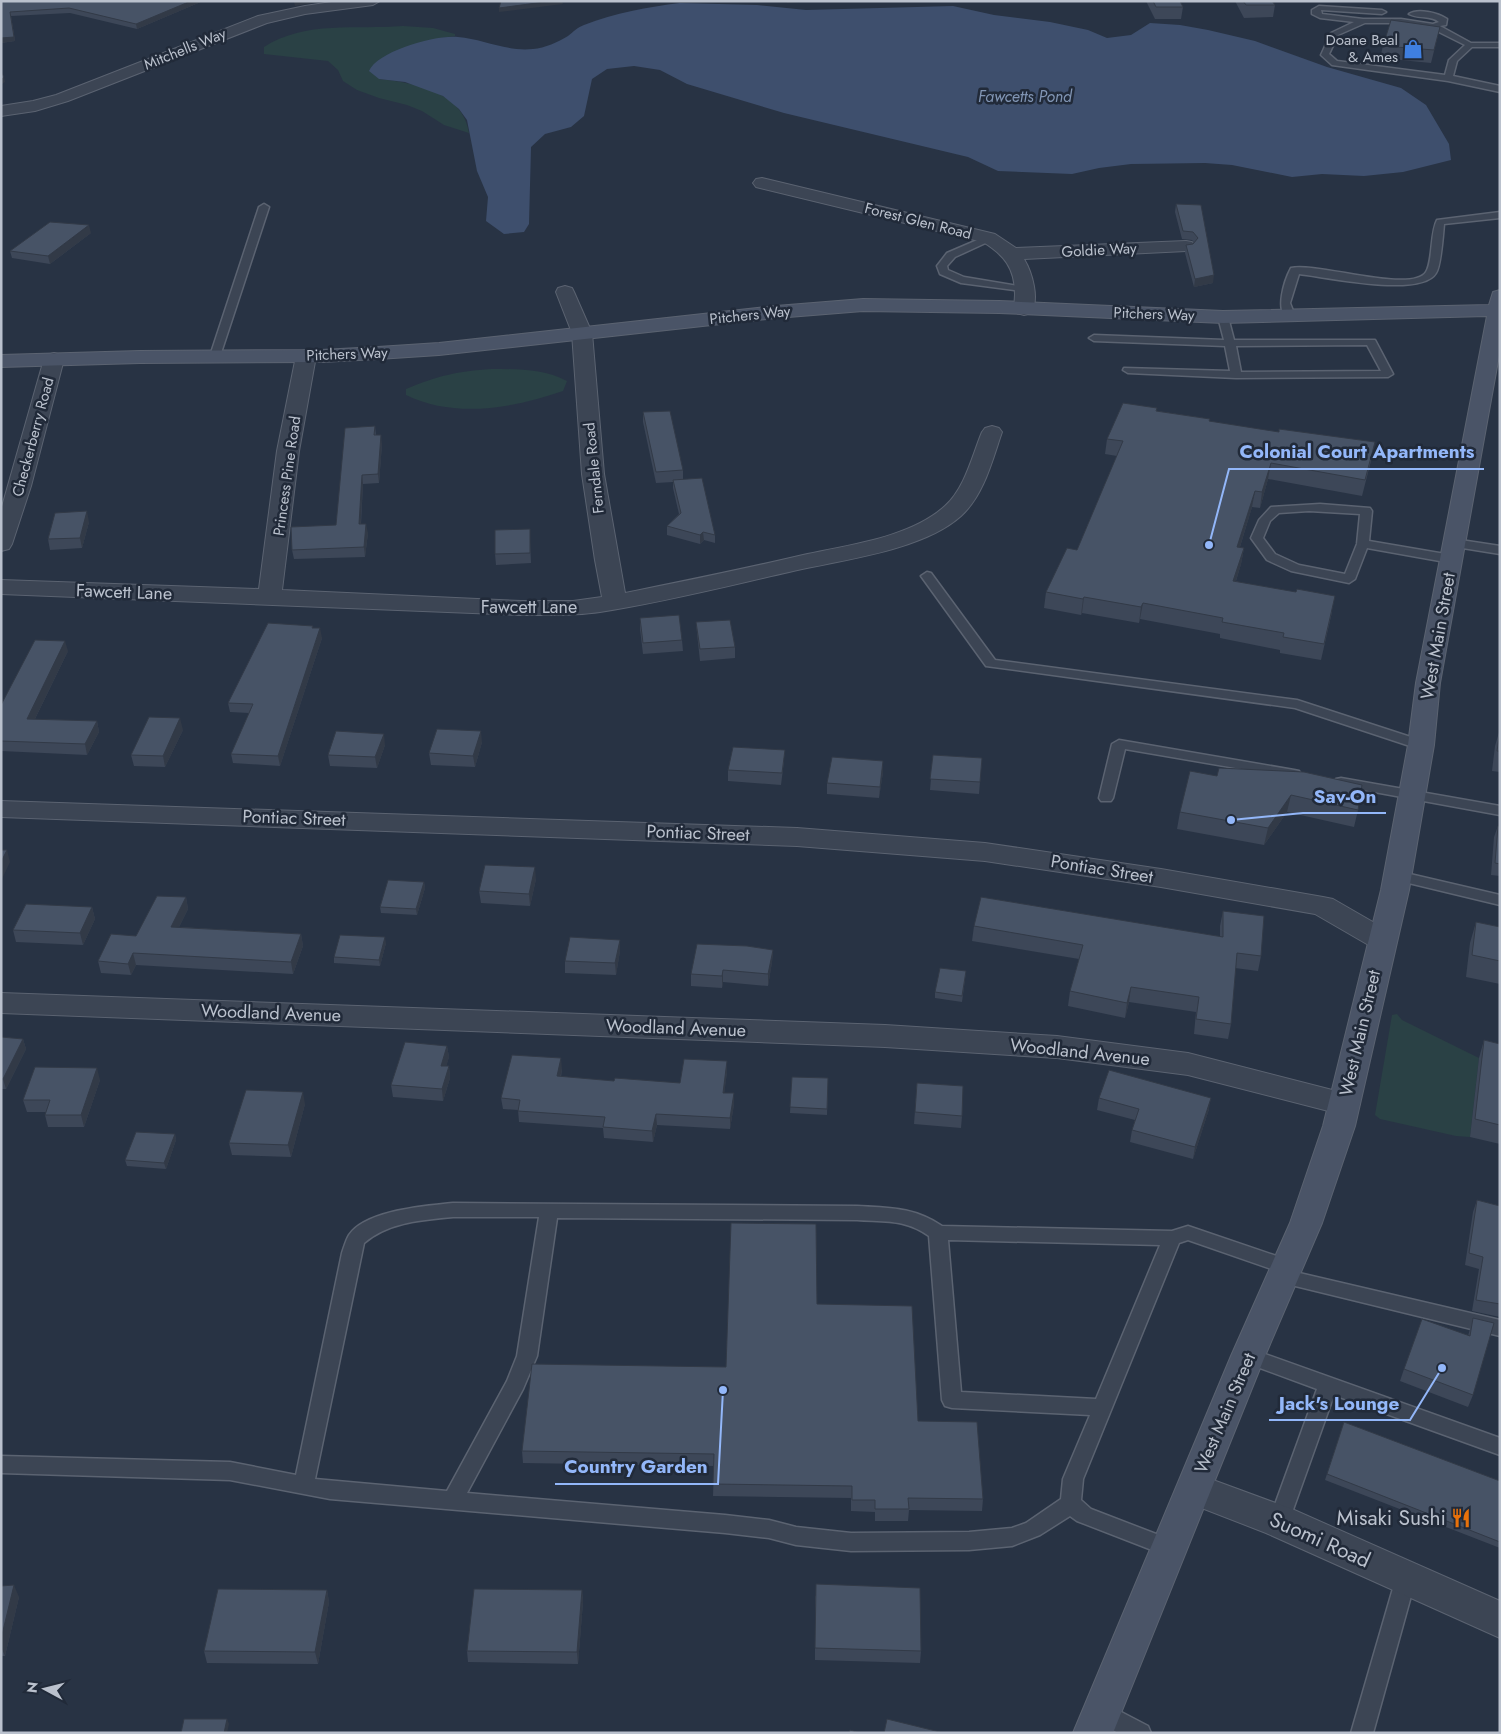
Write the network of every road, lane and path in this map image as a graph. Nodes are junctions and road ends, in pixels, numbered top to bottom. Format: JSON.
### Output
{"nodes":[{"id":1,"x":373,"y":1,"type":"edge"},
{"id":2,"x":1364,"y":21,"type":"junction"},
{"id":3,"x":1433,"y":26,"type":"junction"},
{"id":4,"x":1470,"y":45,"type":"junction"},
{"id":5,"x":1500,"y":45,"type":"edge"},
{"id":6,"x":1448,"y":78,"type":"junction"},
{"id":7,"x":1500,"y":88,"type":"edge"},
{"id":8,"x":1,"y":111,"type":"edge"},
{"id":9,"x":762,"y":183,"type":"dead end"},
{"id":10,"x":264,"y":207,"type":"dead end"},
{"id":11,"x":1500,"y":216,"type":"edge"},
{"id":12,"x":989,"y":238,"type":"junction"},
{"id":13,"x":1186,"y":246,"type":"edge"},
{"id":14,"x":1012,"y":254,"type":"junction"},
{"id":15,"x":565,"y":292,"type":"dead end"},
{"id":16,"x":1025,"y":299,"type":"junction"},
{"id":17,"x":1499,"y":306,"type":"edge"},
{"id":18,"x":1290,"y":316,"type":"junction"},
{"id":19,"x":1223,"y":317,"type":"junction"},
{"id":20,"x":582,"y":333,"type":"junction"},
{"id":21,"x":1094,"y":338,"type":"dead end"},
{"id":22,"x":1230,"y":343,"type":"junction"},
{"id":23,"x":215,"y":356,"type":"junction"},
{"id":24,"x":306,"y":356,"type":"junction"},
{"id":25,"x":54,"y":359,"type":"junction"},
{"id":26,"x":1,"y":361,"type":"edge"},
{"id":27,"x":1128,"y":370,"type":"dead end"},
{"id":28,"x":1236,"y":375,"type":"junction"},
{"id":29,"x":992,"y":432,"type":"dead end"},
{"id":30,"x":1,"y":544,"type":"edge"},
{"id":31,"x":1363,"y":544,"type":"junction"},
{"id":32,"x":1500,"y":550,"type":"edge"},
{"id":33,"x":1453,"y":551,"type":"junction"},
{"id":34,"x":927,"y":576,"type":"dead end"},
{"id":35,"x":1,"y":587,"type":"edge"},
{"id":36,"x":270,"y":597,"type":"junction"},
{"id":37,"x":615,"y":602,"type":"junction"},
{"id":38,"x":1421,"y":745,"type":"junction"},
{"id":39,"x":1304,"y":776,"type":"edge"},
{"id":40,"x":1324,"y":779,"type":"edge"},
{"id":41,"x":1412,"y":794,"type":"junction"},
{"id":42,"x":1106,"y":798,"type":"dead end"},
{"id":43,"x":1,"y":809,"type":"edge"},
{"id":44,"x":1500,"y":811,"type":"edge"},
{"id":45,"x":1397,"y":876,"type":"junction"},
{"id":46,"x":1500,"y":900,"type":"edge"},
{"id":47,"x":1382,"y":940,"type":"junction"},
{"id":48,"x":1,"y":1003,"type":"edge"},
{"id":49,"x":1344,"y":1104,"type":"junction"},
{"id":50,"x":548,"y":1210,"type":"junction"},
{"id":51,"x":938,"y":1233,"type":"junction"},
{"id":52,"x":1172,"y":1238,"type":"junction"},
{"id":53,"x":1285,"y":1271,"type":"junction"},
{"id":54,"x":1500,"y":1328,"type":"edge"},
{"id":55,"x":1248,"y":1356,"type":"junction"},
{"id":56,"x":1328,"y":1385,"type":"junction"},
{"id":57,"x":1102,"y":1407,"type":"junction"},
{"id":58,"x":1500,"y":1447,"type":"edge"},
{"id":59,"x":1,"y":1464,"type":"edge"},
{"id":60,"x":304,"y":1485,"type":"junction"},
{"id":61,"x":1194,"y":1488,"type":"junction"},
{"id":62,"x":453,"y":1500,"type":"junction"},
{"id":63,"x":1071,"y":1504,"type":"junction"},
{"id":64,"x":1279,"y":1520,"type":"junction"},
{"id":65,"x":1170,"y":1548,"type":"junction"},
{"id":66,"x":1406,"y":1578,"type":"junction"},
{"id":67,"x":1500,"y":1620,"type":"edge"},
{"id":68,"x":1098,"y":1723,"type":"edge"},
{"id":69,"x":1140,"y":1733,"type":"edge"},
{"id":70,"x":1362,"y":1733,"type":"edge"}],
"edges":[{"from":1,"to":8,"type":"street","name":"Mitchells Way"},
{"from":2,"to":3,"type":"lane"},
{"from":2,"to":3,"type":"lane"},
{"from":2,"to":6,"type":"lane"},
{"from":3,"to":4,"type":"lane"},
{"from":4,"to":5,"type":"lane"},
{"from":4,"to":6,"type":"lane"},
{"from":6,"to":7,"type":"lane"},
{"from":9,"to":12,"type":"street","name":"Forest Glen Road"},
{"from":10,"to":23,"type":"lane"},
{"from":11,"to":18,"type":"lane"},
{"from":12,"to":14,"type":"street","name":"Forest Glen Road"},
{"from":12,"to":16,"type":"lane"},
{"from":13,"to":14,"type":"street","name":"Goldie Way"},
{"from":14,"to":16,"type":"street"},
{"from":15,"to":20,"type":"street"},
{"from":16,"to":19,"type":"main road","name":"Pitchers Way"},
{"from":16,"to":20,"type":"main road","name":"Pitchers Way"},
{"from":17,"to":18,"type":"main road","name":"Pitchers Way"},
{"from":17,"to":33,"type":"main road","name":"West Main Street"},
{"from":18,"to":19,"type":"main road","name":"Pitchers Way"},
{"from":19,"to":22,"type":"lane"},
{"from":20,"to":24,"type":"main road","name":"Pitchers Way"},
{"from":20,"to":37,"type":"street","name":"Ferndale Road"},
{"from":21,"to":22,"type":"lane"},
{"from":22,"to":28,"type":"lane"},
{"from":22,"to":28,"type":"lane"},
{"from":23,"to":24,"type":"main road","name":"Pitchers Way"},
{"from":23,"to":25,"type":"main road","name":"Pitchers Way"},
{"from":24,"to":36,"type":"street","name":"Princess Pine Road"},
{"from":25,"to":26,"type":"main road","name":"Pitchers Way"},
{"from":25,"to":30,"type":"street","name":"Checkerberry Road"},
{"from":27,"to":28,"type":"lane"},
{"from":29,"to":37,"type":"street","name":"Fawcett Lane"},
{"from":31,"to":31,"type":"lane"},
{"from":31,"to":33,"type":"lane"},
{"from":32,"to":33,"type":"lane"},
{"from":33,"to":38,"type":"main road","name":"West Main Street"},
{"from":34,"to":38,"type":"lane"},
{"from":35,"to":36,"type":"street","name":"Fawcett Lane"},
{"from":36,"to":37,"type":"street","name":"Fawcett Lane"},
{"from":38,"to":41,"type":"main road","name":"West Main Street"},
{"from":39,"to":42,"type":"lane"},
{"from":40,"to":41,"type":"lane"},
{"from":41,"to":44,"type":"lane"},
{"from":41,"to":45,"type":"main road","name":"West Main Street"},
{"from":43,"to":47,"type":"street","name":"Pontiac Street"},
{"from":45,"to":46,"type":"lane"},
{"from":45,"to":47,"type":"main road","name":"West Main Street"},
{"from":47,"to":49,"type":"main road","name":"West Main Street"},
{"from":48,"to":49,"type":"street","name":"Woodland Avenue"},
{"from":49,"to":53,"type":"main road","name":"West Main Street"},
{"from":50,"to":51,"type":"lane"},
{"from":50,"to":60,"type":"lane"},
{"from":50,"to":62,"type":"lane"},
{"from":51,"to":52,"type":"lane"},
{"from":51,"to":57,"type":"lane"},
{"from":52,"to":53,"type":"lane"},
{"from":52,"to":57,"type":"lane"},
{"from":53,"to":54,"type":"lane"},
{"from":53,"to":55,"type":"main road","name":"West Main Street"},
{"from":55,"to":56,"type":"lane"},
{"from":55,"to":61,"type":"main road","name":"West Main Street"},
{"from":56,"to":58,"type":"lane"},
{"from":56,"to":64,"type":"lane"},
{"from":57,"to":63,"type":"lane"},
{"from":59,"to":60,"type":"lane"},
{"from":60,"to":62,"type":"lane"},
{"from":61,"to":64,"type":"street","name":"Suomi Road"},
{"from":61,"to":65,"type":"main road","name":"West Main Street"},
{"from":62,"to":63,"type":"lane"},
{"from":63,"to":65,"type":"lane"},
{"from":64,"to":66,"type":"street","name":"Suomi Road"},
{"from":65,"to":68,"type":"main road","name":"West Main Street"},
{"from":66,"to":67,"type":"street","name":"Suomi Road"},
{"from":66,"to":70,"type":"lane"},
{"from":68,"to":69,"type":"lane"}]}
